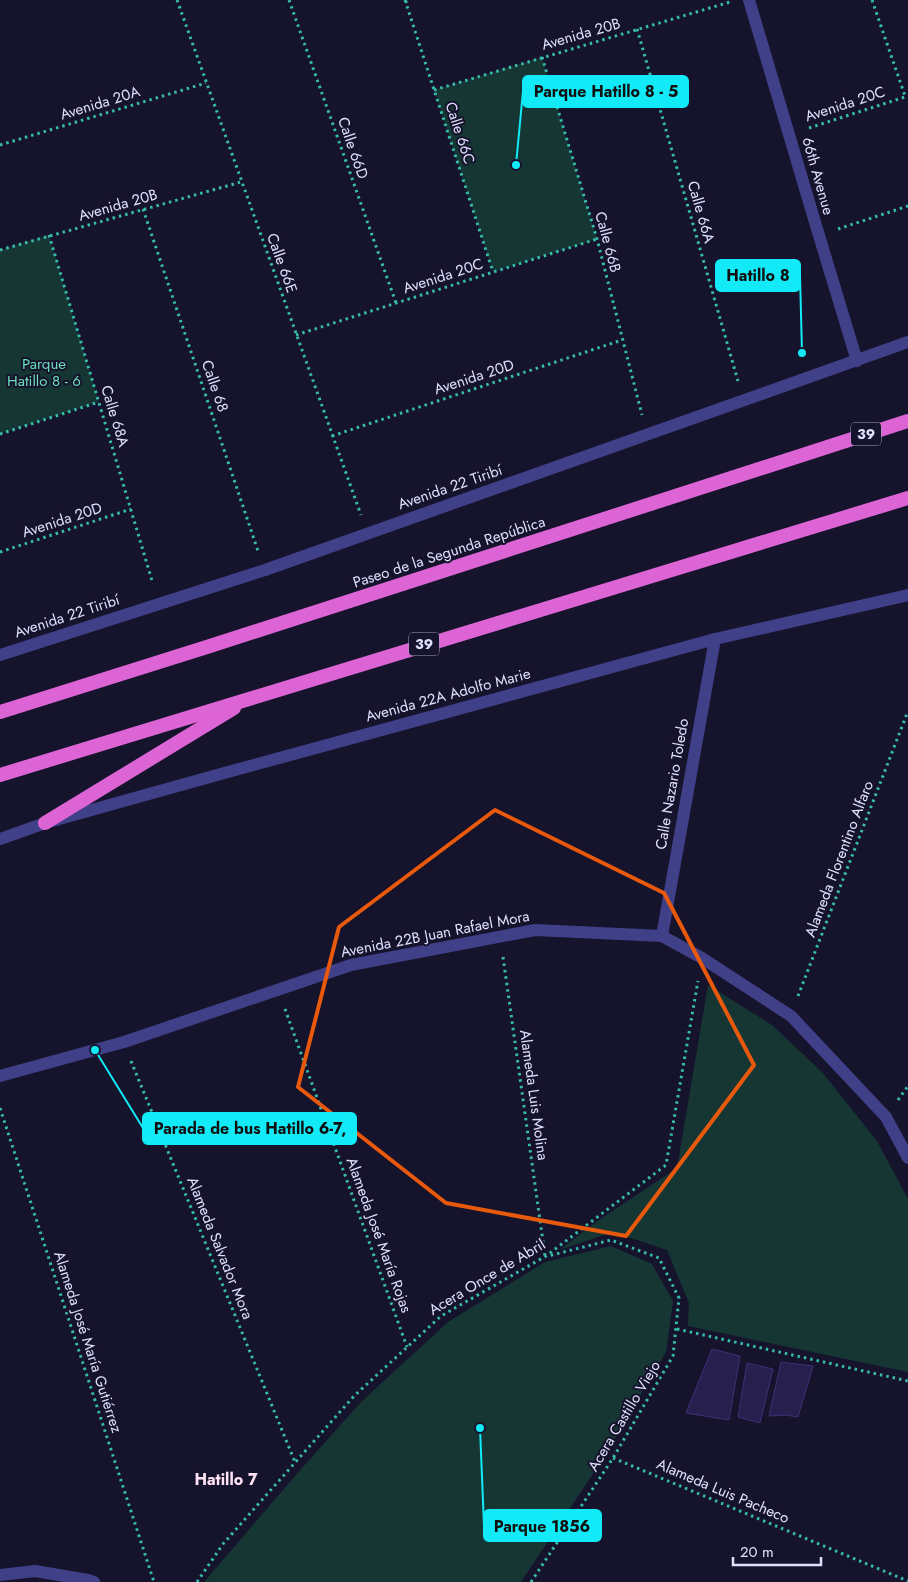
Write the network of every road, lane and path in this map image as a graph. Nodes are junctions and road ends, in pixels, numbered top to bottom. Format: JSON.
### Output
{"nodes":[{"id":1,"x":177,"y":0,"type":"edge"},
{"id":2,"x":289,"y":0,"type":"edge"},
{"id":3,"x":410,"y":0,"type":"edge"},
{"id":4,"x":735,"y":0,"type":"edge"},
{"id":5,"x":749,"y":0,"type":"edge"},
{"id":6,"x":872,"y":0,"type":"edge"},
{"id":7,"x":405,"y":1,"type":"edge"},
{"id":8,"x":637,"y":29,"type":"junction"},
{"id":9,"x":542,"y":57,"type":"junction"},
{"id":10,"x":206,"y":83,"type":"junction"},
{"id":11,"x":434,"y":90,"type":"junction"},
{"id":12,"x":907,"y":96,"type":"edge"},
{"id":13,"x":790,"y":134,"type":"junction"},
{"id":14,"x":0,"y":145,"type":"edge"},
{"id":15,"x":241,"y":182,"type":"junction"},
{"id":16,"x":908,"y":206,"type":"edge"},
{"id":17,"x":143,"y":209,"type":"junction"},
{"id":18,"x":49,"y":235,"type":"junction"},
{"id":19,"x":818,"y":235,"type":"junction"},
{"id":20,"x":597,"y":239,"type":"junction"},
{"id":21,"x":0,"y":250,"type":"edge"},
{"id":22,"x":493,"y":272,"type":"junction"},
{"id":23,"x":396,"y":303,"type":"junction"},
{"id":24,"x":296,"y":335,"type":"junction"},
{"id":25,"x":622,"y":340,"type":"junction"},
{"id":26,"x":908,"y":342,"type":"edge"},
{"id":27,"x":857,"y":361,"type":"junction"},
{"id":28,"x":744,"y":401,"type":"junction"},
{"id":29,"x":98,"y":402,"type":"junction"},
{"id":30,"x":908,"y":420,"type":"edge"},
{"id":31,"x":0,"y":434,"type":"edge"},
{"id":32,"x":647,"y":435,"type":"junction"},
{"id":33,"x":332,"y":436,"type":"junction"},
{"id":34,"x":908,"y":498,"type":"edge"},
{"id":35,"x":131,"y":509,"type":"junction"},
{"id":36,"x":368,"y":534,"type":"junction"},
{"id":37,"x":0,"y":552,"type":"edge"},
{"id":38,"x":265,"y":570,"type":"junction"},
{"id":39,"x":908,"y":595,"type":"edge"},
{"id":40,"x":158,"y":604,"type":"junction"},
{"id":41,"x":715,"y":639,"type":"junction"},
{"id":42,"x":0,"y":655,"type":"edge"},
{"id":43,"x":251,"y":697,"type":"junction"},
{"id":44,"x":908,"y":711,"type":"edge"},
{"id":45,"x":0,"y":712,"type":"edge"},
{"id":46,"x":0,"y":775,"type":"edge"},
{"id":47,"x":45,"y":824,"type":"junction"},
{"id":48,"x":0,"y":839,"type":"edge"},
{"id":49,"x":500,"y":936,"type":"junction"},
{"id":50,"x":662,"y":936,"type":"junction"},
{"id":51,"x":702,"y":958,"type":"junction"},
{"id":52,"x":278,"y":990,"type":"junction"},
{"id":53,"x":791,"y":1016,"type":"junction"},
{"id":54,"x":124,"y":1042,"type":"junction"},
{"id":55,"x":0,"y":1076,"type":"edge"},
{"id":56,"x":0,"y":1108,"type":"edge"},
{"id":57,"x":908,"y":1158,"type":"edge"},
{"id":58,"x":546,"y":1256,"type":"junction"},
{"id":59,"x":677,"y":1329,"type":"junction"},
{"id":60,"x":407,"y":1347,"type":"junction"},
{"id":61,"x":908,"y":1382,"type":"edge"},
{"id":62,"x":613,"y":1458,"type":"junction"},
{"id":63,"x":295,"y":1462,"type":"junction"},
{"id":64,"x":0,"y":1574,"type":"edge"},
{"id":65,"x":908,"y":1581,"type":"edge"},
{"id":66,"x":94,"y":1582,"type":"edge"},
{"id":67,"x":154,"y":1582,"type":"edge"},
{"id":68,"x":197,"y":1582,"type":"edge"},
{"id":69,"x":531,"y":1582,"type":"edge"}],
"edges":[{"from":1,"to":10,"type":"path","name":"Calle 66E"},
{"from":2,"to":23,"type":"path","name":"Calle 66D"},
{"from":3,"to":7,"type":"path"},
{"from":4,"to":8,"type":"path","name":"Avenida 20B"},
{"from":5,"to":13,"type":"street","name":"66th Avenue"},
{"from":6,"to":12,"type":"path"},
{"from":7,"to":11,"type":"path","name":"Calle 66C"},
{"from":8,"to":9,"type":"path","name":"Avenida 20B"},
{"from":8,"to":28,"type":"path","name":"Calle 66A"},
{"from":9,"to":11,"type":"path","name":"Avenida 20B"},
{"from":9,"to":20,"type":"path","name":"Calle 66B"},
{"from":10,"to":14,"type":"path","name":"Avenida 20A"},
{"from":10,"to":15,"type":"path","name":"Calle 66E"},
{"from":11,"to":22,"type":"path","name":"Calle 66C"},
{"from":12,"to":13,"type":"path","name":"Avenida 20C"},
{"from":13,"to":19,"type":"street","name":"66th Avenue"},
{"from":15,"to":17,"type":"path","name":"Avenida 20B"},
{"from":15,"to":24,"type":"path","name":"Calle 66E"},
{"from":16,"to":19,"type":"path"},
{"from":17,"to":18,"type":"path","name":"Avenida 20B"},
{"from":17,"to":38,"type":"path","name":"Calle 68"},
{"from":18,"to":21,"type":"path","name":"Avenida 20B"},
{"from":18,"to":29,"type":"path","name":"Calle 68A"},
{"from":19,"to":27,"type":"street","name":"66th Avenue"},
{"from":20,"to":22,"type":"path","name":"Avenida 20C"},
{"from":20,"to":25,"type":"path","name":"Calle 66B"},
{"from":22,"to":23,"type":"path","name":"Avenida 20C"},
{"from":23,"to":24,"type":"path","name":"Avenida 20C"},
{"from":24,"to":33,"type":"path","name":"Calle 66E"},
{"from":25,"to":32,"type":"path","name":"Calle 66B"},
{"from":25,"to":33,"type":"path","name":"Avenida 20D"},
{"from":26,"to":27,"type":"street","name":"Avenida 22 Tiribí"},
{"from":27,"to":28,"type":"street","name":"Avenida 22 Tiribí"},
{"from":28,"to":32,"type":"street","name":"Avenida 22 Tiribí"},
{"from":29,"to":31,"type":"path"},
{"from":29,"to":35,"type":"path","name":"Calle 68A"},
{"from":30,"to":45,"type":"highway","name":"Paseo de la Segunda República","number":"39"},
{"from":32,"to":36,"type":"street","name":"Avenida 22 Tiribí"},
{"from":33,"to":36,"type":"path","name":"Calle 66E"},
{"from":34,"to":43,"type":"highway","number":"39"},
{"from":35,"to":37,"type":"path","name":"Avenida 20D"},
{"from":35,"to":40,"type":"path","name":"Calle 68A"},
{"from":36,"to":38,"type":"street","name":"Avenida 22 Tiribí"},
{"from":38,"to":40,"type":"street","name":"Avenida 22 Tiribí"},
{"from":39,"to":41,"type":"street","name":"Avenida 22A Adolfo Marie"},
{"from":40,"to":42,"type":"street","name":"Avenida 22 Tiribí"},
{"from":41,"to":47,"type":"street","name":"Avenida 22A Adolfo Marie"},
{"from":41,"to":50,"type":"street","name":"Calle Nazario Toledo"},
{"from":43,"to":46,"type":"highway","number":"39"},
{"from":43,"to":47,"type":"highway"},
{"from":44,"to":53,"type":"path","name":"Alameda Florentino Alfaro"},
{"from":47,"to":48,"type":"street","name":"Avenida 22A Adolfo Marie"},
{"from":49,"to":50,"type":"street","name":"Avenida 22B Juan Rafael Mora"},
{"from":49,"to":52,"type":"street","name":"Avenida 22B Juan Rafael Mora"},
{"from":49,"to":58,"type":"path","name":"Alameda Luis Molina"},
{"from":50,"to":51,"type":"street","name":"Avenida 22B Juan Rafael Mora"},
{"from":51,"to":53,"type":"street","name":"Avenida 22B Juan Rafael Mora"},
{"from":51,"to":58,"type":"path","name":"Acera Once de Abril"},
{"from":52,"to":54,"type":"street","name":"Avenida 22B Juan Rafael Mora"},
{"from":52,"to":60,"type":"path","name":"Alameda José María Rojas"},
{"from":53,"to":57,"type":"street","name":"Avenida 22B Juan Rafael Mora"},
{"from":54,"to":55,"type":"street","name":"Avenida 22B Juan Rafael Mora"},
{"from":54,"to":63,"type":"path","name":"Alameda Salvador Mora"},
{"from":56,"to":67,"type":"path","name":"Alameda José María Gutiérrez"},
{"from":58,"to":59,"type":"path","name":"Acera Castillo Viejo"},
{"from":58,"to":60,"type":"path","name":"Acera Once de Abril"},
{"from":59,"to":61,"type":"path"},
{"from":59,"to":62,"type":"path","name":"Acera Castillo Viejo"},
{"from":60,"to":63,"type":"path","name":"Acera Once de Abril"},
{"from":62,"to":65,"type":"path","name":"Alameda Luis Pacheco"},
{"from":62,"to":69,"type":"path","name":"Acera Castillo Viejo"},
{"from":63,"to":68,"type":"path","name":"Acera Once de Abril"},
{"from":64,"to":66,"type":"street"}]}
